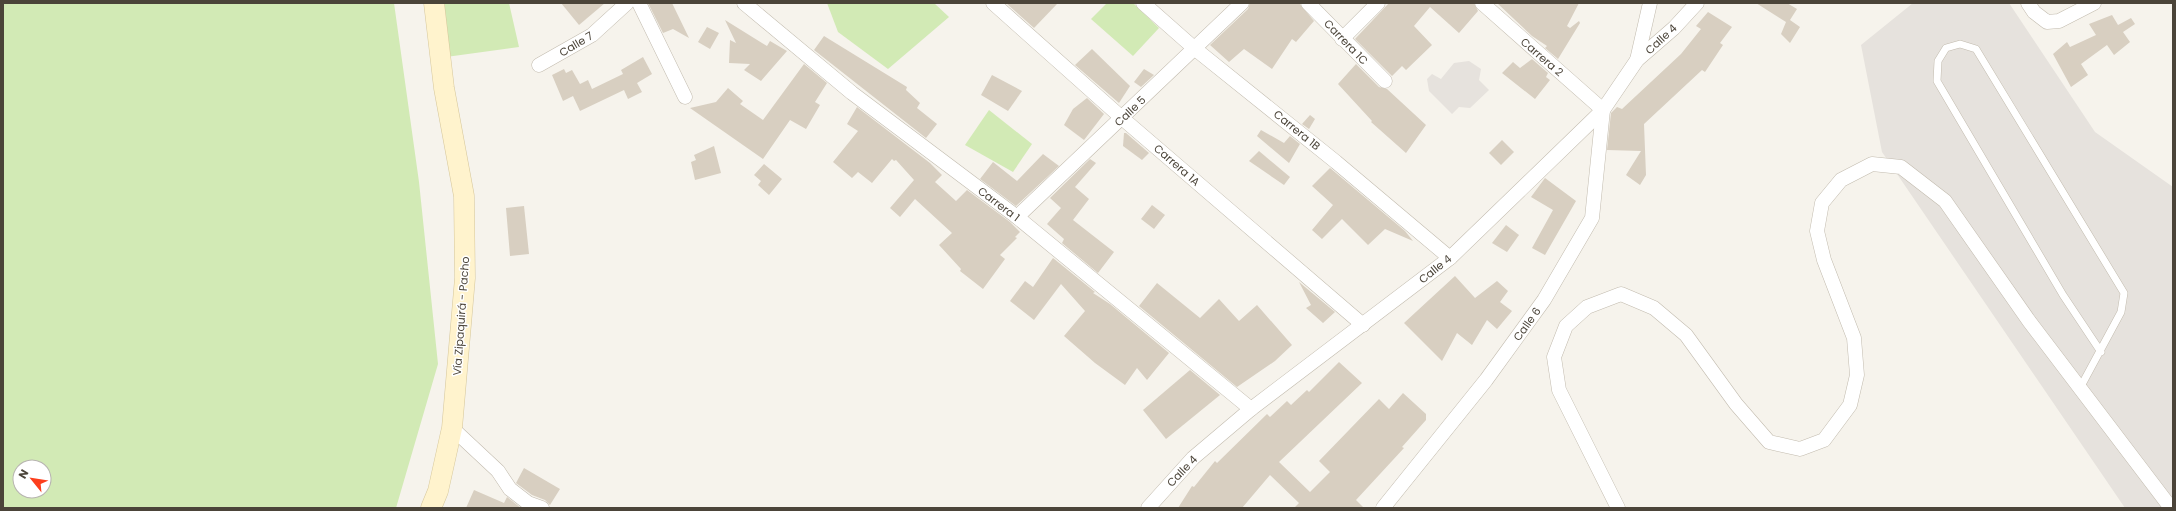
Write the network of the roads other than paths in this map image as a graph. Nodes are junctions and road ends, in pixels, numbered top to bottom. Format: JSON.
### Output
{"nodes":[{"id":1,"x":434,"y":3,"type":"edge"},
{"id":2,"x":627,"y":3,"type":"edge"},
{"id":3,"x":638,"y":3,"type":"edge"},
{"id":4,"x":744,"y":3,"type":"edge"},
{"id":5,"x":993,"y":3,"type":"edge"},
{"id":6,"x":1143,"y":3,"type":"edge"},
{"id":7,"x":1242,"y":3,"type":"edge"},
{"id":8,"x":1308,"y":3,"type":"edge"},
{"id":9,"x":1378,"y":3,"type":"edge"},
{"id":10,"x":1482,"y":3,"type":"edge"},
{"id":11,"x":1650,"y":3,"type":"edge"},
{"id":12,"x":1696,"y":3,"type":"edge"},
{"id":13,"x":2028,"y":3,"type":"edge"},
{"id":14,"x":2094,"y":3,"type":"edge"},
{"id":15,"x":1342,"y":39,"type":"junction"},
{"id":16,"x":1194,"y":48,"type":"junction"},
{"id":17,"x":1637,"y":60,"type":"junction"},
{"id":18,"x":539,"y":65,"type":"dead end"},
{"id":19,"x":1384,"y":81,"type":"dead end"},
{"id":20,"x":685,"y":97,"type":"dead end"},
{"id":21,"x":1603,"y":110,"type":"junction"},
{"id":22,"x":1122,"y":118,"type":"junction"},
{"id":23,"x":1017,"y":217,"type":"junction"},
{"id":24,"x":1450,"y":258,"type":"junction"},
{"id":25,"x":1363,"y":325,"type":"junction"},
{"id":26,"x":2101,"y":352,"type":"junction"},
{"id":27,"x":2080,"y":388,"type":"junction"},
{"id":28,"x":1251,"y":409,"type":"junction"},
{"id":29,"x":452,"y":428,"type":"junction"},
{"id":30,"x":431,"y":508,"type":"edge"},
{"id":31,"x":542,"y":508,"type":"edge"},
{"id":32,"x":1148,"y":508,"type":"edge"},
{"id":33,"x":1383,"y":508,"type":"edge"},
{"id":34,"x":1618,"y":508,"type":"edge"},
{"id":35,"x":2171,"y":508,"type":"edge"}],
"edges":[{"from":1,"to":29,"type":"main road","name":"Vía Zipaquirá - Pacho"},
{"from":2,"to":18,"type":"street","name":"Calle 7"},
{"from":3,"to":20,"type":"street"},
{"from":4,"to":23,"type":"street","name":"Carrera 1"},
{"from":5,"to":22,"type":"street","name":"Carrera 1A"},
{"from":6,"to":16,"type":"street","name":"Carrera 1B"},
{"from":7,"to":16,"type":"street","name":"Calle 5"},
{"from":8,"to":15,"type":"street","name":"Carrera 1C"},
{"from":9,"to":15,"type":"street"},
{"from":10,"to":21,"type":"street","name":"Carrera 2"},
{"from":11,"to":17,"type":"street"},
{"from":12,"to":17,"type":"street","name":"Calle 4"},
{"from":13,"to":14,"type":"street"},
{"from":15,"to":19,"type":"street","name":"Carrera 1C"},
{"from":16,"to":22,"type":"street","name":"Calle 5"},
{"from":16,"to":24,"type":"street","name":"Carrera 1B"},
{"from":17,"to":21,"type":"street","name":"Calle 4"},
{"from":21,"to":24,"type":"street","name":"Calle 4"},
{"from":21,"to":33,"type":"street","name":"Calle 6"},
{"from":22,"to":23,"type":"street","name":"Calle 5"},
{"from":22,"to":25,"type":"street","name":"Carrera 1A"},
{"from":23,"to":28,"type":"street","name":"Carrera 1"},
{"from":24,"to":25,"type":"street","name":"Calle 4"},
{"from":25,"to":28,"type":"street","name":"Calle 4"},
{"from":26,"to":26,"type":"lane"},
{"from":26,"to":27,"type":"lane"},
{"from":27,"to":34,"type":"street"},
{"from":27,"to":35,"type":"street"},
{"from":28,"to":32,"type":"street","name":"Calle 4"},
{"from":29,"to":30,"type":"main road","name":"Vía Zipaquirá - Pacho"},
{"from":29,"to":31,"type":"street"}]}
